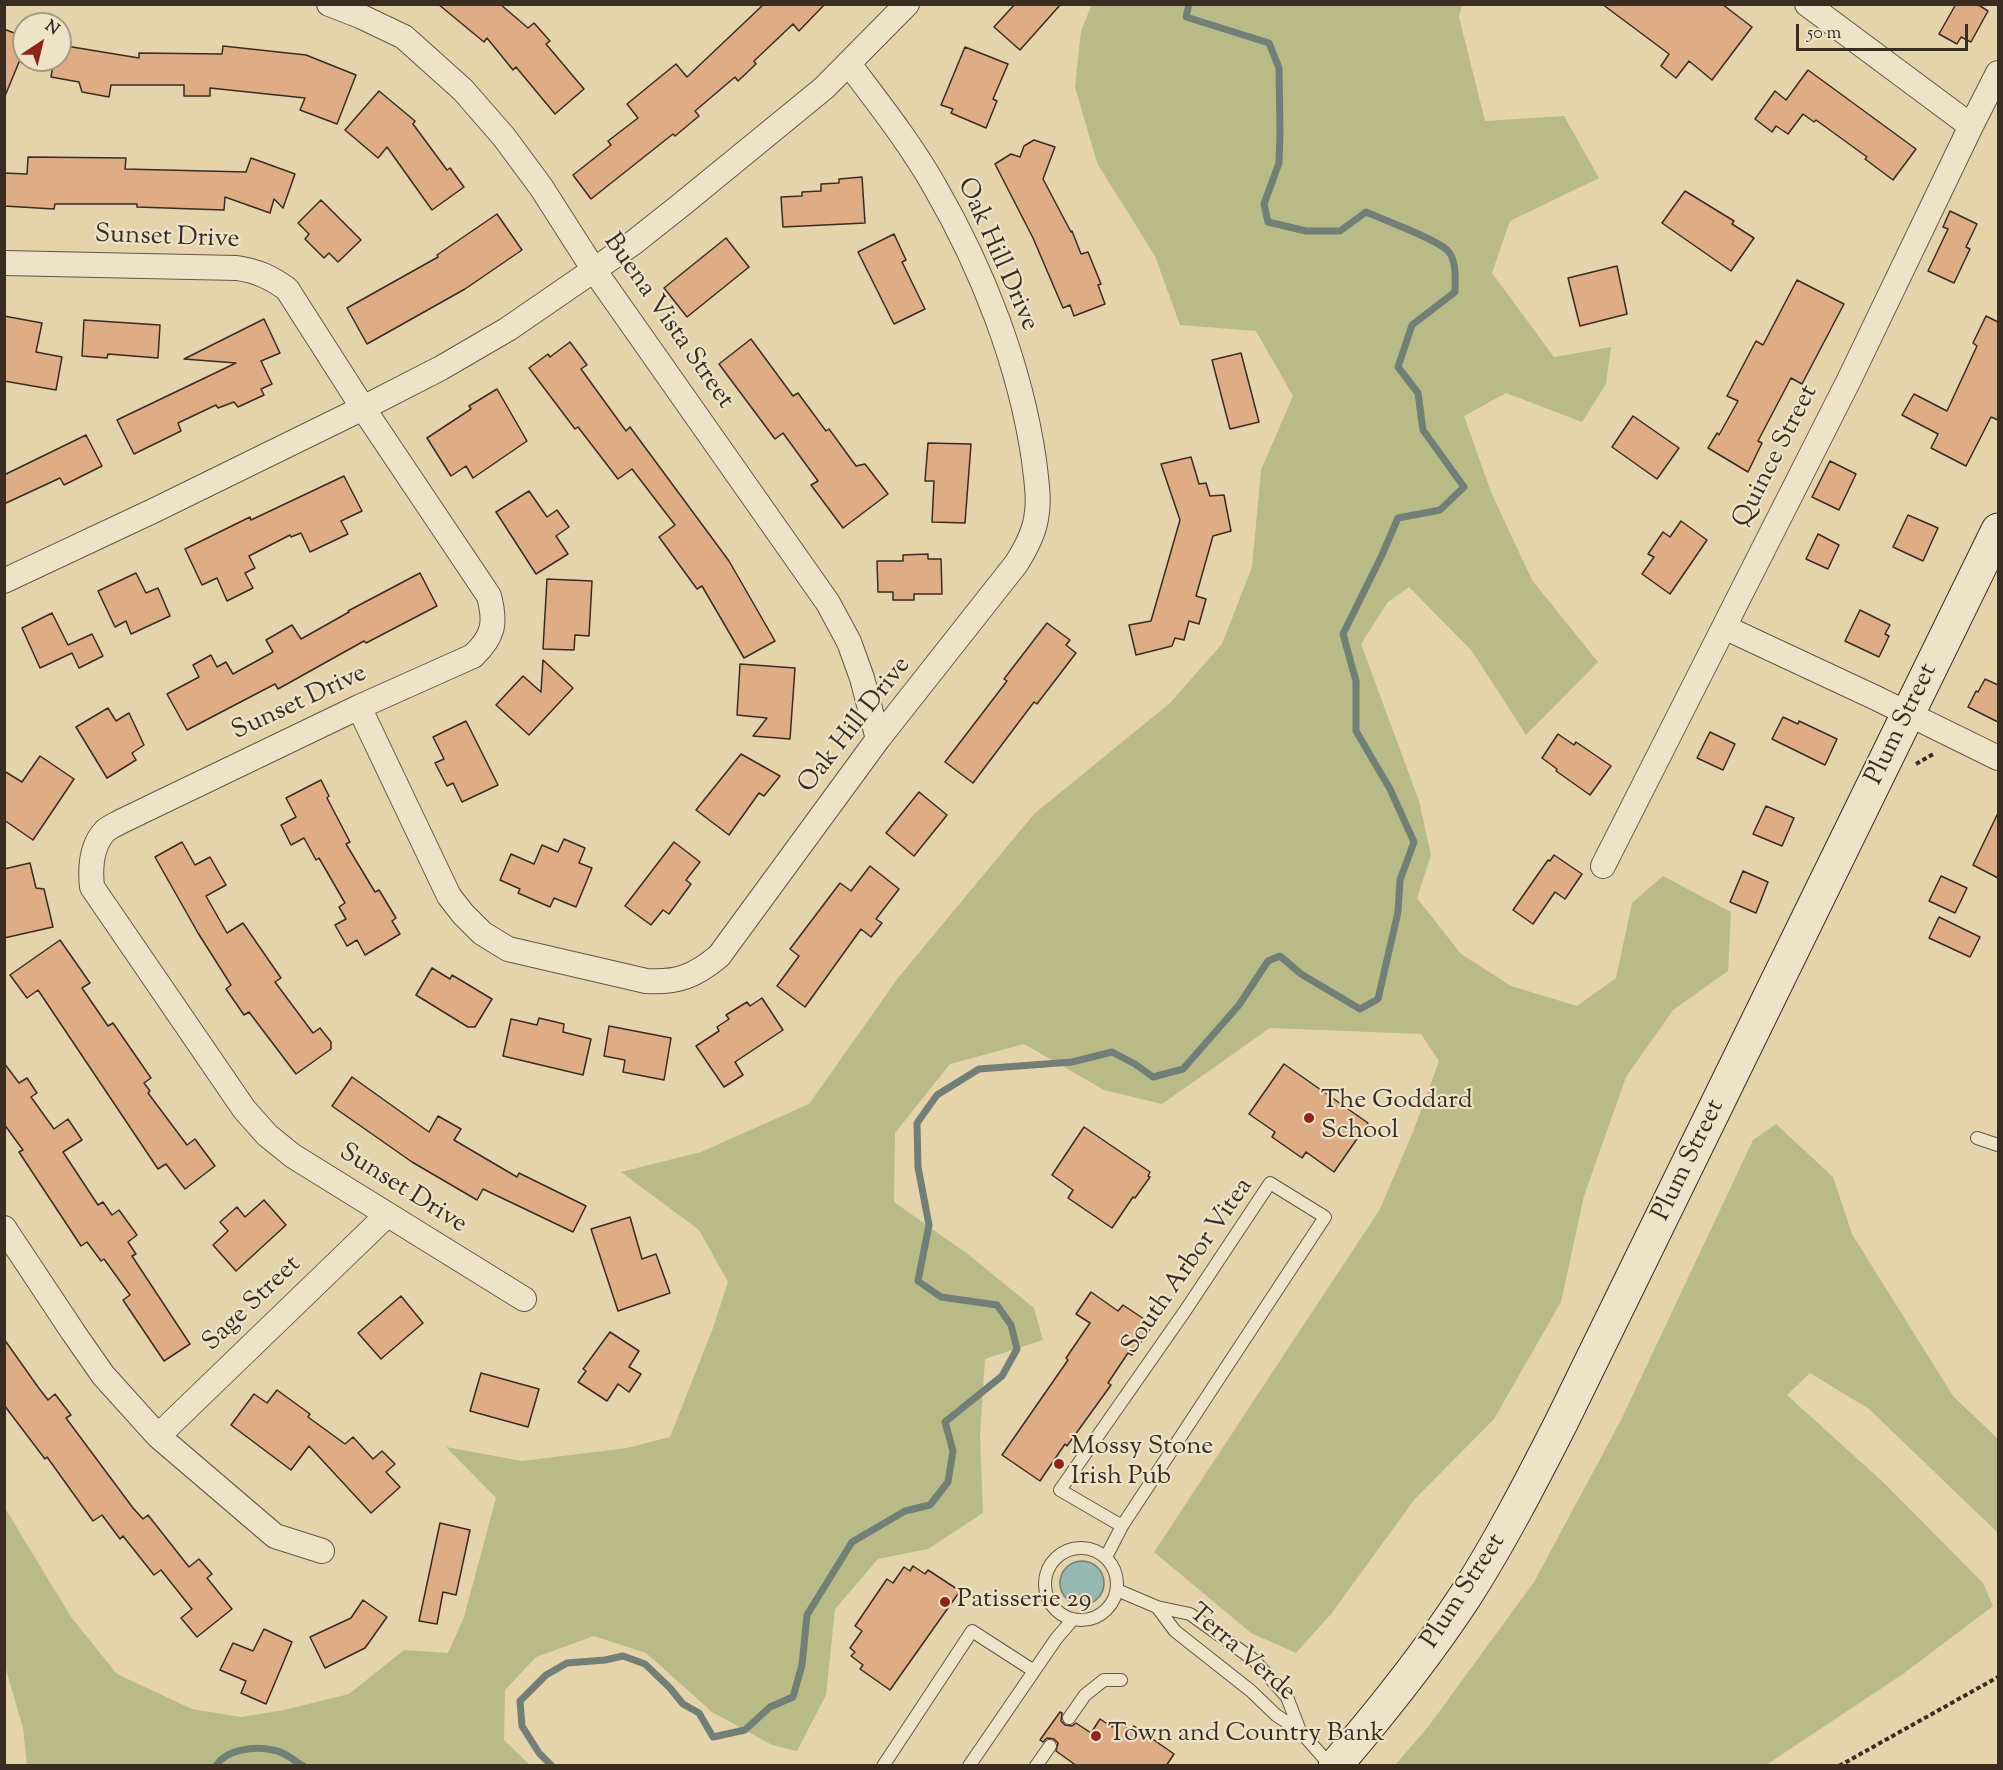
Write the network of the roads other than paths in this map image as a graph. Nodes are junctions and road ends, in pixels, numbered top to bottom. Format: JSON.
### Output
{"nodes":[{"id":1,"x":329,"y":4,"type":"edge"},
{"id":2,"x":907,"y":4,"type":"edge"},
{"id":3,"x":1807,"y":4,"type":"edge"},
{"id":4,"x":849,"y":64,"type":"junction"},
{"id":5,"x":1998,"y":73,"type":"edge"},
{"id":6,"x":1971,"y":126,"type":"junction"},
{"id":7,"x":4,"y":264,"type":"edge"},
{"id":8,"x":594,"y":270,"type":"junction"},
{"id":9,"x":363,"y":408,"type":"junction"},
{"id":10,"x":1998,"y":530,"type":"edge"},
{"id":11,"x":4,"y":581,"type":"edge"},
{"id":12,"x":1724,"y":627,"type":"junction"},
{"id":13,"x":358,"y":707,"type":"junction"},
{"id":14,"x":1908,"y":714,"type":"junction"},
{"id":15,"x":878,"y":739,"type":"junction"},
{"id":16,"x":1998,"y":758,"type":"edge"},
{"id":17,"x":1603,"y":866,"type":"dead end"},
{"id":18,"x":1977,"y":1138,"type":"dead end"},
{"id":19,"x":1998,"y":1145,"type":"edge"},
{"id":20,"x":387,"y":1215,"type":"junction"},
{"id":21,"x":4,"y":1228,"type":"edge"},
{"id":22,"x":524,"y":1299,"type":"dead end"},
{"id":23,"x":158,"y":1436,"type":"junction"},
{"id":24,"x":1122,"y":1526,"type":"junction"},
{"id":25,"x":322,"y":1551,"type":"dead end"},
{"id":26,"x":1106,"y":1557,"type":"junction"},
{"id":27,"x":1118,"y":1590,"type":"junction"},
{"id":28,"x":1157,"y":1607,"type":"junction"},
{"id":29,"x":1073,"y":1619,"type":"junction"},
{"id":30,"x":1034,"y":1671,"type":"junction"},
{"id":31,"x":1121,"y":1680,"type":"dead end"},
{"id":32,"x":1069,"y":1718,"type":"dead end"},
{"id":33,"x":1300,"y":1731,"type":"junction"},
{"id":34,"x":1050,"y":1746,"type":"dead end"},
{"id":35,"x":883,"y":1766,"type":"edge"},
{"id":36,"x":969,"y":1766,"type":"edge"},
{"id":37,"x":1036,"y":1766,"type":"edge"},
{"id":38,"x":1333,"y":1766,"type":"edge"}],
"edges":[{"from":1,"to":8,"type":"street","name":"Buena Vista Street"},
{"from":2,"to":4,"type":"street"},
{"from":3,"to":6,"type":"street"},
{"from":4,"to":8,"type":"street"},
{"from":4,"to":15,"type":"street","name":"Oak Hill Drive"},
{"from":5,"to":6,"type":"street","name":"Quince Street"},
{"from":6,"to":12,"type":"street","name":"Quince Street"},
{"from":7,"to":9,"type":"street","name":"Sunset Drive"},
{"from":8,"to":9,"type":"street"},
{"from":8,"to":15,"type":"street","name":"Buena Vista Street"},
{"from":9,"to":11,"type":"street"},
{"from":9,"to":13,"type":"street","name":"Sunset Drive"},
{"from":10,"to":14,"type":"main road","name":"Plum Street"},
{"from":12,"to":14,"type":"street"},
{"from":12,"to":17,"type":"street","name":"Quince Street"},
{"from":13,"to":15,"type":"street","name":"Oak Hill Drive"},
{"from":13,"to":20,"type":"street","name":"Sunset Drive"},
{"from":14,"to":16,"type":"street"},
{"from":14,"to":38,"type":"main road","name":"Plum Street"},
{"from":18,"to":19,"type":"lane"},
{"from":20,"to":22,"type":"street","name":"Sunset Drive"},
{"from":20,"to":23,"type":"street","name":"Sage Street"},
{"from":21,"to":23,"type":"street"},
{"from":23,"to":25,"type":"street"},
{"from":24,"to":24,"type":"lane","name":"South Arbor Vitea"},
{"from":24,"to":26,"type":"lane","name":"South Arbor Vitea"},
{"from":26,"to":27,"type":"lane"},
{"from":26,"to":29,"type":"lane"},
{"from":27,"to":28,"type":"lane","name":"Terra Verde"},
{"from":27,"to":29,"type":"lane"},
{"from":28,"to":33,"type":"lane","name":"Terra Verde"},
{"from":28,"to":33,"type":"lane","name":"Terra Verde"},
{"from":29,"to":30,"type":"lane"},
{"from":30,"to":35,"type":"lane"},
{"from":30,"to":36,"type":"lane"},
{"from":31,"to":32,"type":"lane"},
{"from":33,"to":38,"type":"lane","name":"Terra Verde"},
{"from":34,"to":37,"type":"lane"}]}
